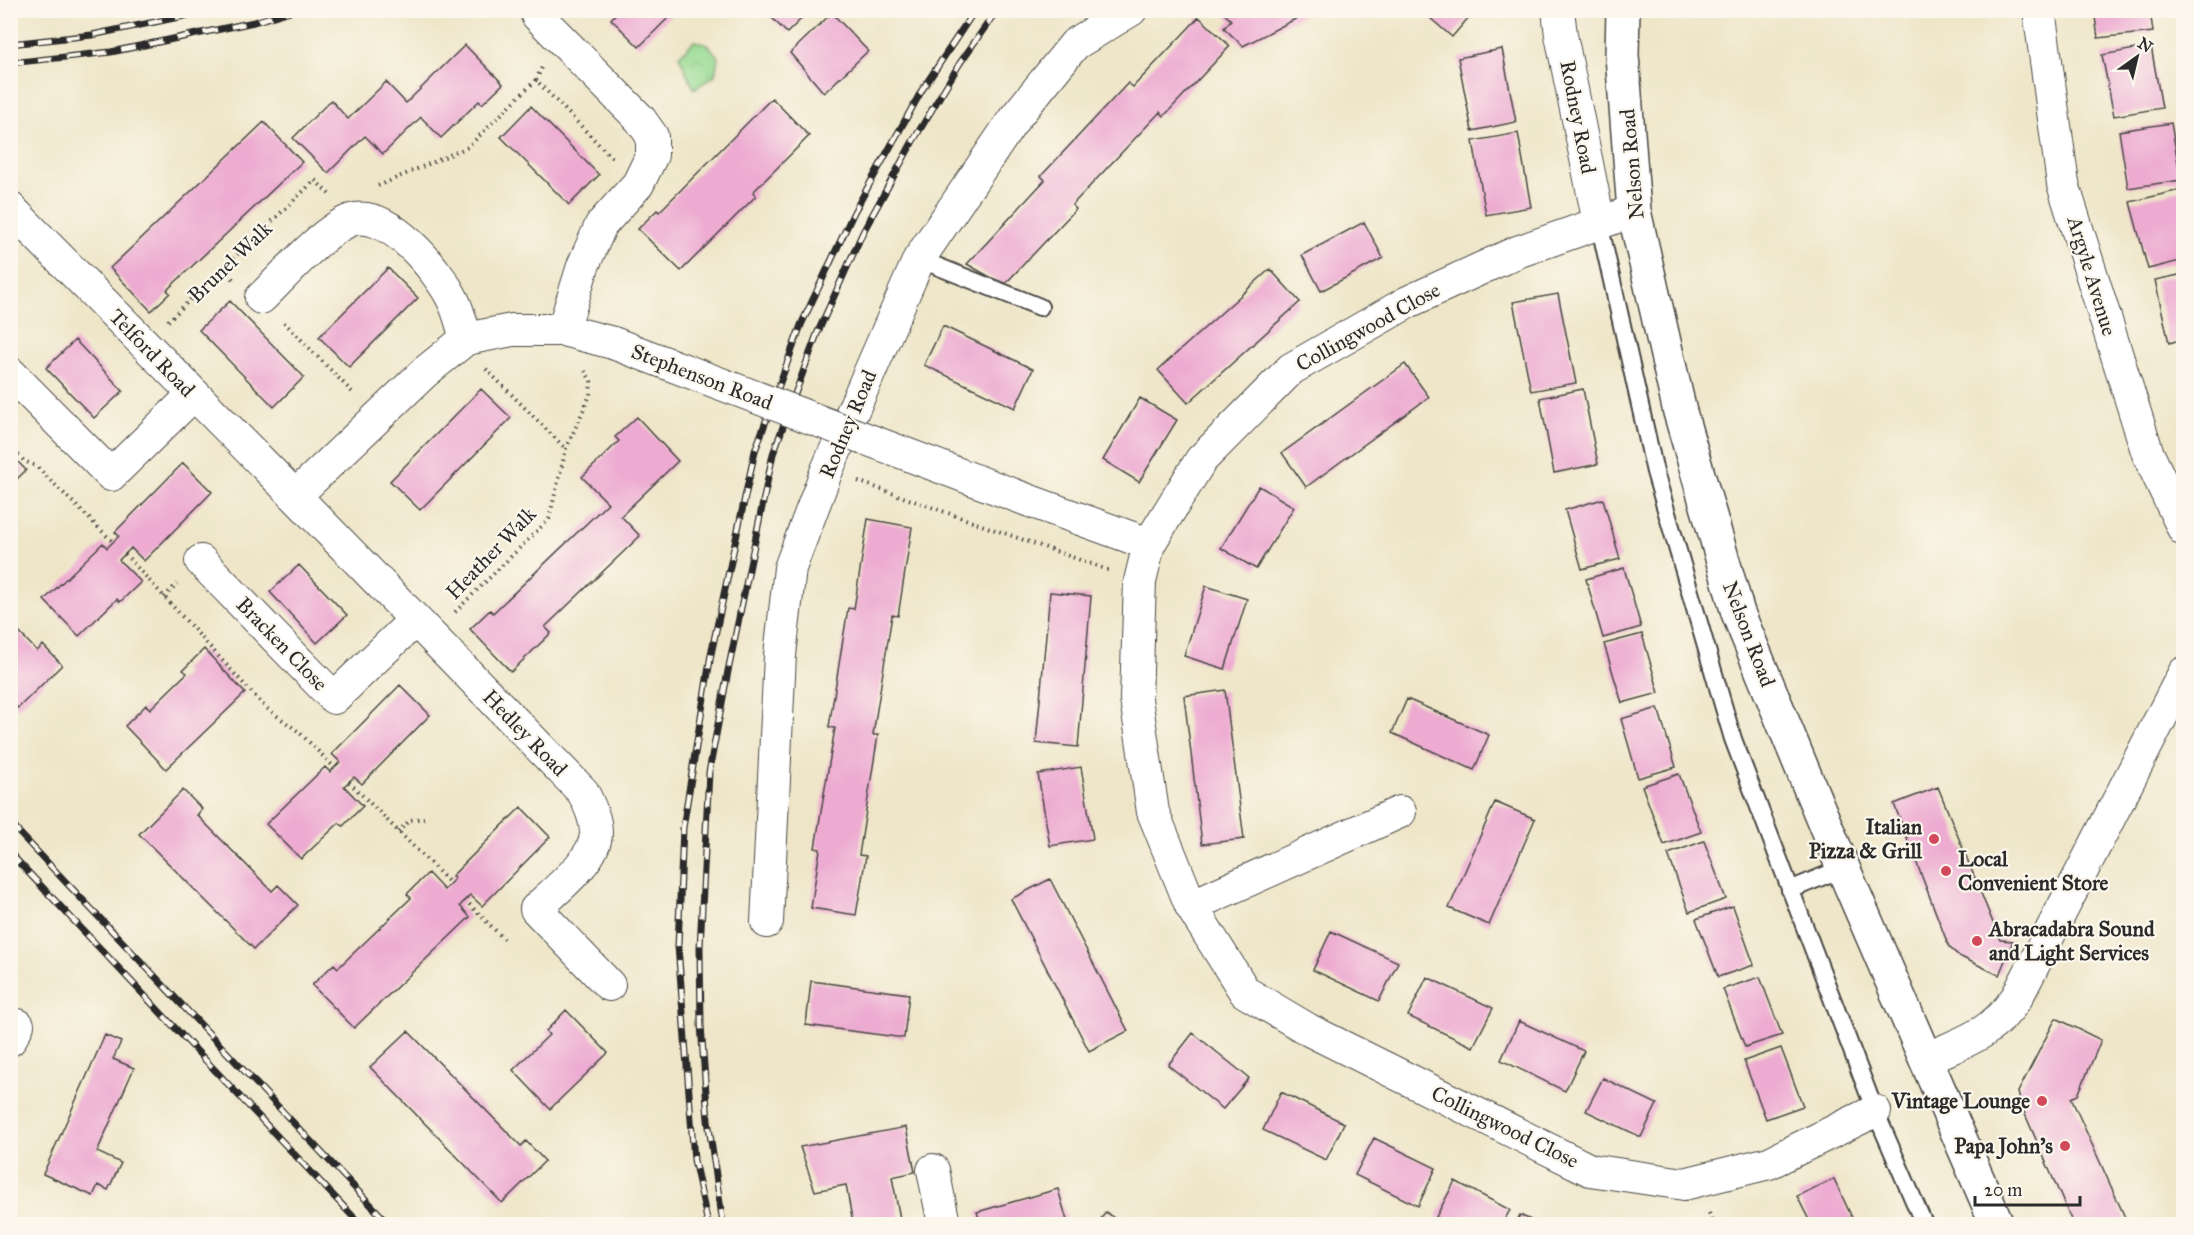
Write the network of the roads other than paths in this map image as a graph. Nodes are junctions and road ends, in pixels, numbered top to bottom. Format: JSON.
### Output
{"nodes":[{"id":1,"x":1131,"y":10,"type":"edge"},
{"id":2,"x":1558,"y":10,"type":"edge"},
{"id":3,"x":1623,"y":10,"type":"edge"},
{"id":4,"x":2039,"y":10,"type":"edge"},
{"id":5,"x":537,"y":15,"type":"dead end"},
{"id":6,"x":10,"y":208,"type":"edge"},
{"id":7,"x":1634,"y":211,"type":"junction"},
{"id":8,"x":1599,"y":223,"type":"junction"},
{"id":9,"x":919,"y":259,"type":"junction"},
{"id":10,"x":261,"y":298,"type":"road end"},
{"id":11,"x":1040,"y":307,"type":"dead end"},
{"id":12,"x":563,"y":330,"type":"junction"},
{"id":13,"x":466,"y":339,"type":"junction"},
{"id":14,"x":10,"y":373,"type":"edge"},
{"id":15,"x":193,"y":395,"type":"junction"},
{"id":16,"x":295,"y":496,"type":"junction"},
{"id":17,"x":2184,"y":530,"type":"edge"},
{"id":18,"x":1149,"y":544,"type":"junction"},
{"id":19,"x":201,"y":561,"type":"dead end"},
{"id":20,"x":423,"y":628,"type":"junction"},
{"id":21,"x":2184,"y":673,"type":"edge"},
{"id":22,"x":1400,"y":812,"type":"dead end"},
{"id":23,"x":1843,"y":868,"type":"junction"},
{"id":24,"x":1790,"y":890,"type":"junction"},
{"id":25,"x":1191,"y":906,"type":"junction"},
{"id":26,"x":767,"y":922,"type":"dead end"},
{"id":27,"x":609,"y":985,"type":"dead end"},
{"id":28,"x":1926,"y":1059,"type":"junction"},
{"id":29,"x":1875,"y":1111,"type":"junction"},
{"id":30,"x":933,"y":1170,"type":"dead end"},
{"id":31,"x":944,"y":1224,"type":"edge"},
{"id":32,"x":1924,"y":1224,"type":"edge"},
{"id":33,"x":1997,"y":1224,"type":"edge"}],
"edges":[{"from":1,"to":9,"type":"street","name":"Rodney Road"},
{"from":2,"to":8,"type":"street","name":"Rodney Road"},
{"from":3,"to":7,"type":"main road","name":"Nelson Road"},
{"from":4,"to":17,"type":"street","name":"Argyle Avenue"},
{"from":5,"to":12,"type":"street"},
{"from":6,"to":15,"type":"street","name":"Telford Road"},
{"from":7,"to":8,"type":"street","name":"Collingwood Close"},
{"from":7,"to":23,"type":"main road","name":"Nelson Road"},
{"from":8,"to":18,"type":"street","name":"Collingwood Close"},
{"from":8,"to":24,"type":"lane"},
{"from":9,"to":11,"type":"lane"},
{"from":9,"to":26,"type":"street","name":"Rodney Road"},
{"from":10,"to":13,"type":"street"},
{"from":12,"to":13,"type":"street","name":"Stephenson Road"},
{"from":12,"to":18,"type":"street","name":"Stephenson Road","bridge":true},
{"from":13,"to":16,"type":"street","name":"Stephenson Road"},
{"from":14,"to":15,"type":"street"},
{"from":15,"to":16,"type":"street","name":"Telford Road"},
{"from":16,"to":20,"type":"street","name":"Hedley Road"},
{"from":18,"to":25,"type":"street","name":"Collingwood Close"},
{"from":19,"to":20,"type":"street","name":"Bracken Close"},
{"from":20,"to":27,"type":"street","name":"Hedley Road"},
{"from":21,"to":28,"type":"street"},
{"from":22,"to":25,"type":"street"},
{"from":23,"to":24,"type":"lane"},
{"from":23,"to":28,"type":"main road","name":"Nelson Road"},
{"from":24,"to":29,"type":"lane"},
{"from":25,"to":29,"type":"street","name":"Collingwood Close"},
{"from":28,"to":33,"type":"main road","name":"Nelson Road"},
{"from":29,"to":32,"type":"lane"},
{"from":30,"to":31,"type":"street"}]}
